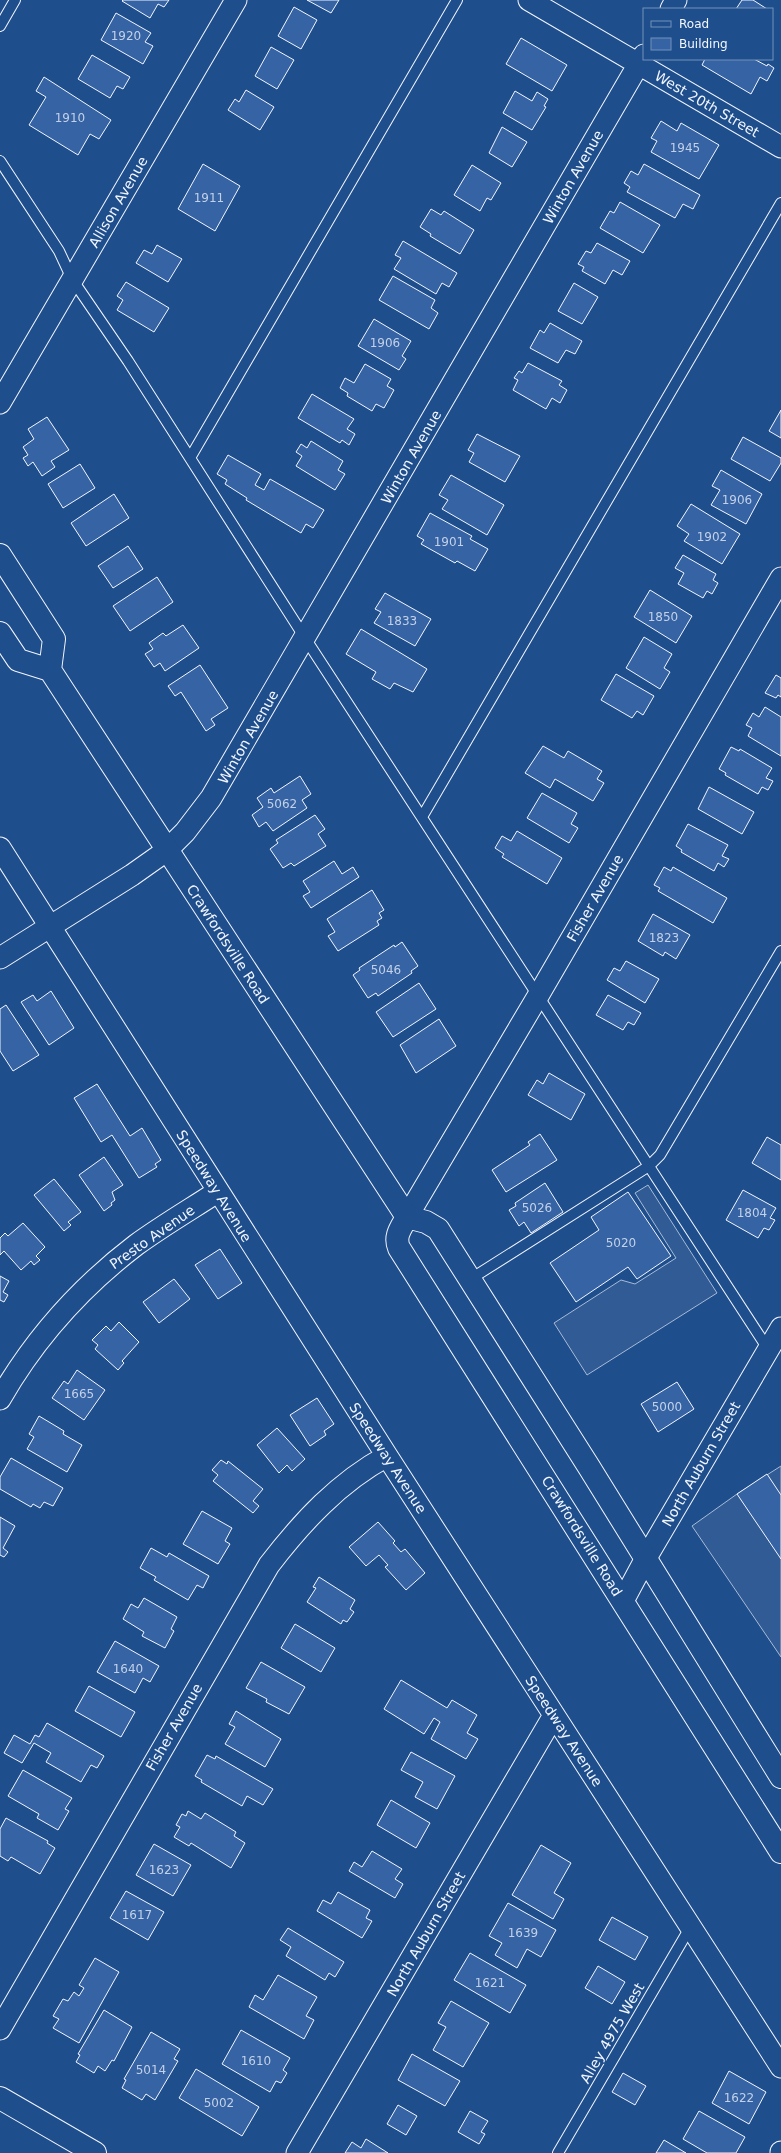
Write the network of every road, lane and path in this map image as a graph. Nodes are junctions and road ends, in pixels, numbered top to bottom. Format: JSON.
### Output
{"nodes":[{"id":1,"x":15,"y":0,"type":"edge"},
{"id":2,"x":236,"y":0,"type":"edge"},
{"id":3,"x":457,"y":0,"type":"edge"},
{"id":4,"x":529,"y":0,"type":"edge"},
{"id":5,"x":0,"y":26,"type":"edge"},
{"id":6,"x":641,"y":59,"type":"edge"},
{"id":7,"x":781,"y":147,"type":"edge"},
{"id":8,"x":0,"y":162,"type":"edge"},
{"id":9,"x":781,"y":202,"type":"edge"},
{"id":10,"x":72,"y":279,"type":"junction"},
{"id":11,"x":0,"y":403,"type":"edge"},
{"id":12,"x":190,"y":458,"type":"junction"},
{"id":13,"x":0,"y":555,"type":"edge"},
{"id":14,"x":781,"y":578,"type":"edge"},
{"id":15,"x":0,"y":632,"type":"edge"},
{"id":16,"x":305,"y":638,"type":"junction"},
{"id":17,"x":50,"y":670,"type":"junction"},
{"id":18,"x":422,"y":817,"type":"junction"},
{"id":19,"x":0,"y":848,"type":"edge"},
{"id":20,"x":166,"y":851,"type":"junction"},
{"id":21,"x":50,"y":926,"type":"junction"},
{"id":22,"x":781,"y":951,"type":"edge"},
{"id":23,"x":0,"y":958,"type":"edge"},
{"id":24,"x":538,"y":996,"type":"junction"},
{"id":25,"x":649,"y":1166,"type":"junction"},
{"id":26,"x":218,"y":1192,"type":"junction"},
{"id":27,"x":407,"y":1218,"type":"junction"},
{"id":28,"x":469,"y":1280,"type":"junction"},
{"id":29,"x":781,"y":1328,"type":"edge"},
{"id":30,"x":768,"y":1350,"type":"junction"},
{"id":31,"x":0,"y":1399,"type":"edge"},
{"id":32,"x":387,"y":1456,"type":"junction"},
{"id":33,"x":646,"y":1558,"type":"junction"},
{"id":34,"x":623,"y":1601,"type":"junction"},
{"id":35,"x":554,"y":1714,"type":"junction"},
{"id":36,"x":781,"y":1777,"type":"edge"},
{"id":37,"x":781,"y":1852,"type":"edge"},
{"id":38,"x":691,"y":1926,"type":"junction"},
{"id":39,"x":0,"y":2029,"type":"edge"},
{"id":40,"x":781,"y":2066,"type":"edge"},
{"id":41,"x":0,"y":2098,"type":"edge"},
{"id":42,"x":95,"y":2153,"type":"edge"},
{"id":43,"x":297,"y":2153,"type":"edge"},
{"id":44,"x":558,"y":2153,"type":"edge"}],
"edges":[{"from":1,"to":5,"type":"lane"},
{"from":2,"to":10,"type":"street","name":"Allison Avenue"},
{"from":3,"to":12,"type":"lane"},
{"from":4,"to":6,"type":"street","name":"West 20th Street"},
{"from":6,"to":7,"type":"street","name":"West 20th Street"},
{"from":6,"to":16,"type":"street","name":"Winton Avenue"},
{"from":8,"to":10,"type":"lane"},
{"from":9,"to":18,"type":"lane"},
{"from":10,"to":11,"type":"street","name":"Allison Avenue"},
{"from":10,"to":12,"type":"lane"},
{"from":12,"to":16,"type":"lane"},
{"from":13,"to":17,"type":"main road"},
{"from":14,"to":24,"type":"street","name":"Fisher Avenue"},
{"from":15,"to":17,"type":"main road"},
{"from":16,"to":18,"type":"lane"},
{"from":16,"to":20,"type":"street","name":"Winton Avenue"},
{"from":17,"to":20,"type":"main road","name":"Crawfordsville Road"},
{"from":18,"to":24,"type":"lane"},
{"from":19,"to":21,"type":"street","name":"Speedway Avenue"},
{"from":20,"to":21,"type":"street","name":"Winton Avenue"},
{"from":20,"to":27,"type":"main road","name":"Crawfordsville Road"},
{"from":21,"to":23,"type":"street"},
{"from":21,"to":26,"type":"street","name":"Speedway Avenue"},
{"from":22,"to":25,"type":"lane"},
{"from":24,"to":25,"type":"lane"},
{"from":24,"to":27,"type":"street","name":"Fisher Avenue"},
{"from":25,"to":28,"type":"lane"},
{"from":25,"to":30,"type":"lane"},
{"from":26,"to":31,"type":"street","name":"Presto Avenue"},
{"from":26,"to":32,"type":"street","name":"Speedway Avenue"},
{"from":27,"to":28,"type":"main road"},
{"from":27,"to":34,"type":"main road","name":"Crawfordsville Road"},
{"from":28,"to":33,"type":"main road"},
{"from":29,"to":30,"type":"street","name":"North Auburn Street"},
{"from":30,"to":33,"type":"street","name":"North Auburn Street"},
{"from":32,"to":35,"type":"street","name":"Speedway Avenue"},
{"from":32,"to":39,"type":"street","name":"Fisher Avenue"},
{"from":33,"to":34,"type":"street","name":"North Auburn Street"},
{"from":33,"to":36,"type":"main road"},
{"from":34,"to":37,"type":"main road","name":"Crawfordsville Road"},
{"from":35,"to":38,"type":"street","name":"Speedway Avenue"},
{"from":35,"to":43,"type":"street","name":"North Auburn Street"},
{"from":38,"to":40,"type":"street","name":"Speedway Avenue"},
{"from":38,"to":44,"type":"lane","name":"Alley 4975 West"},
{"from":41,"to":42,"type":"main road"}]}
